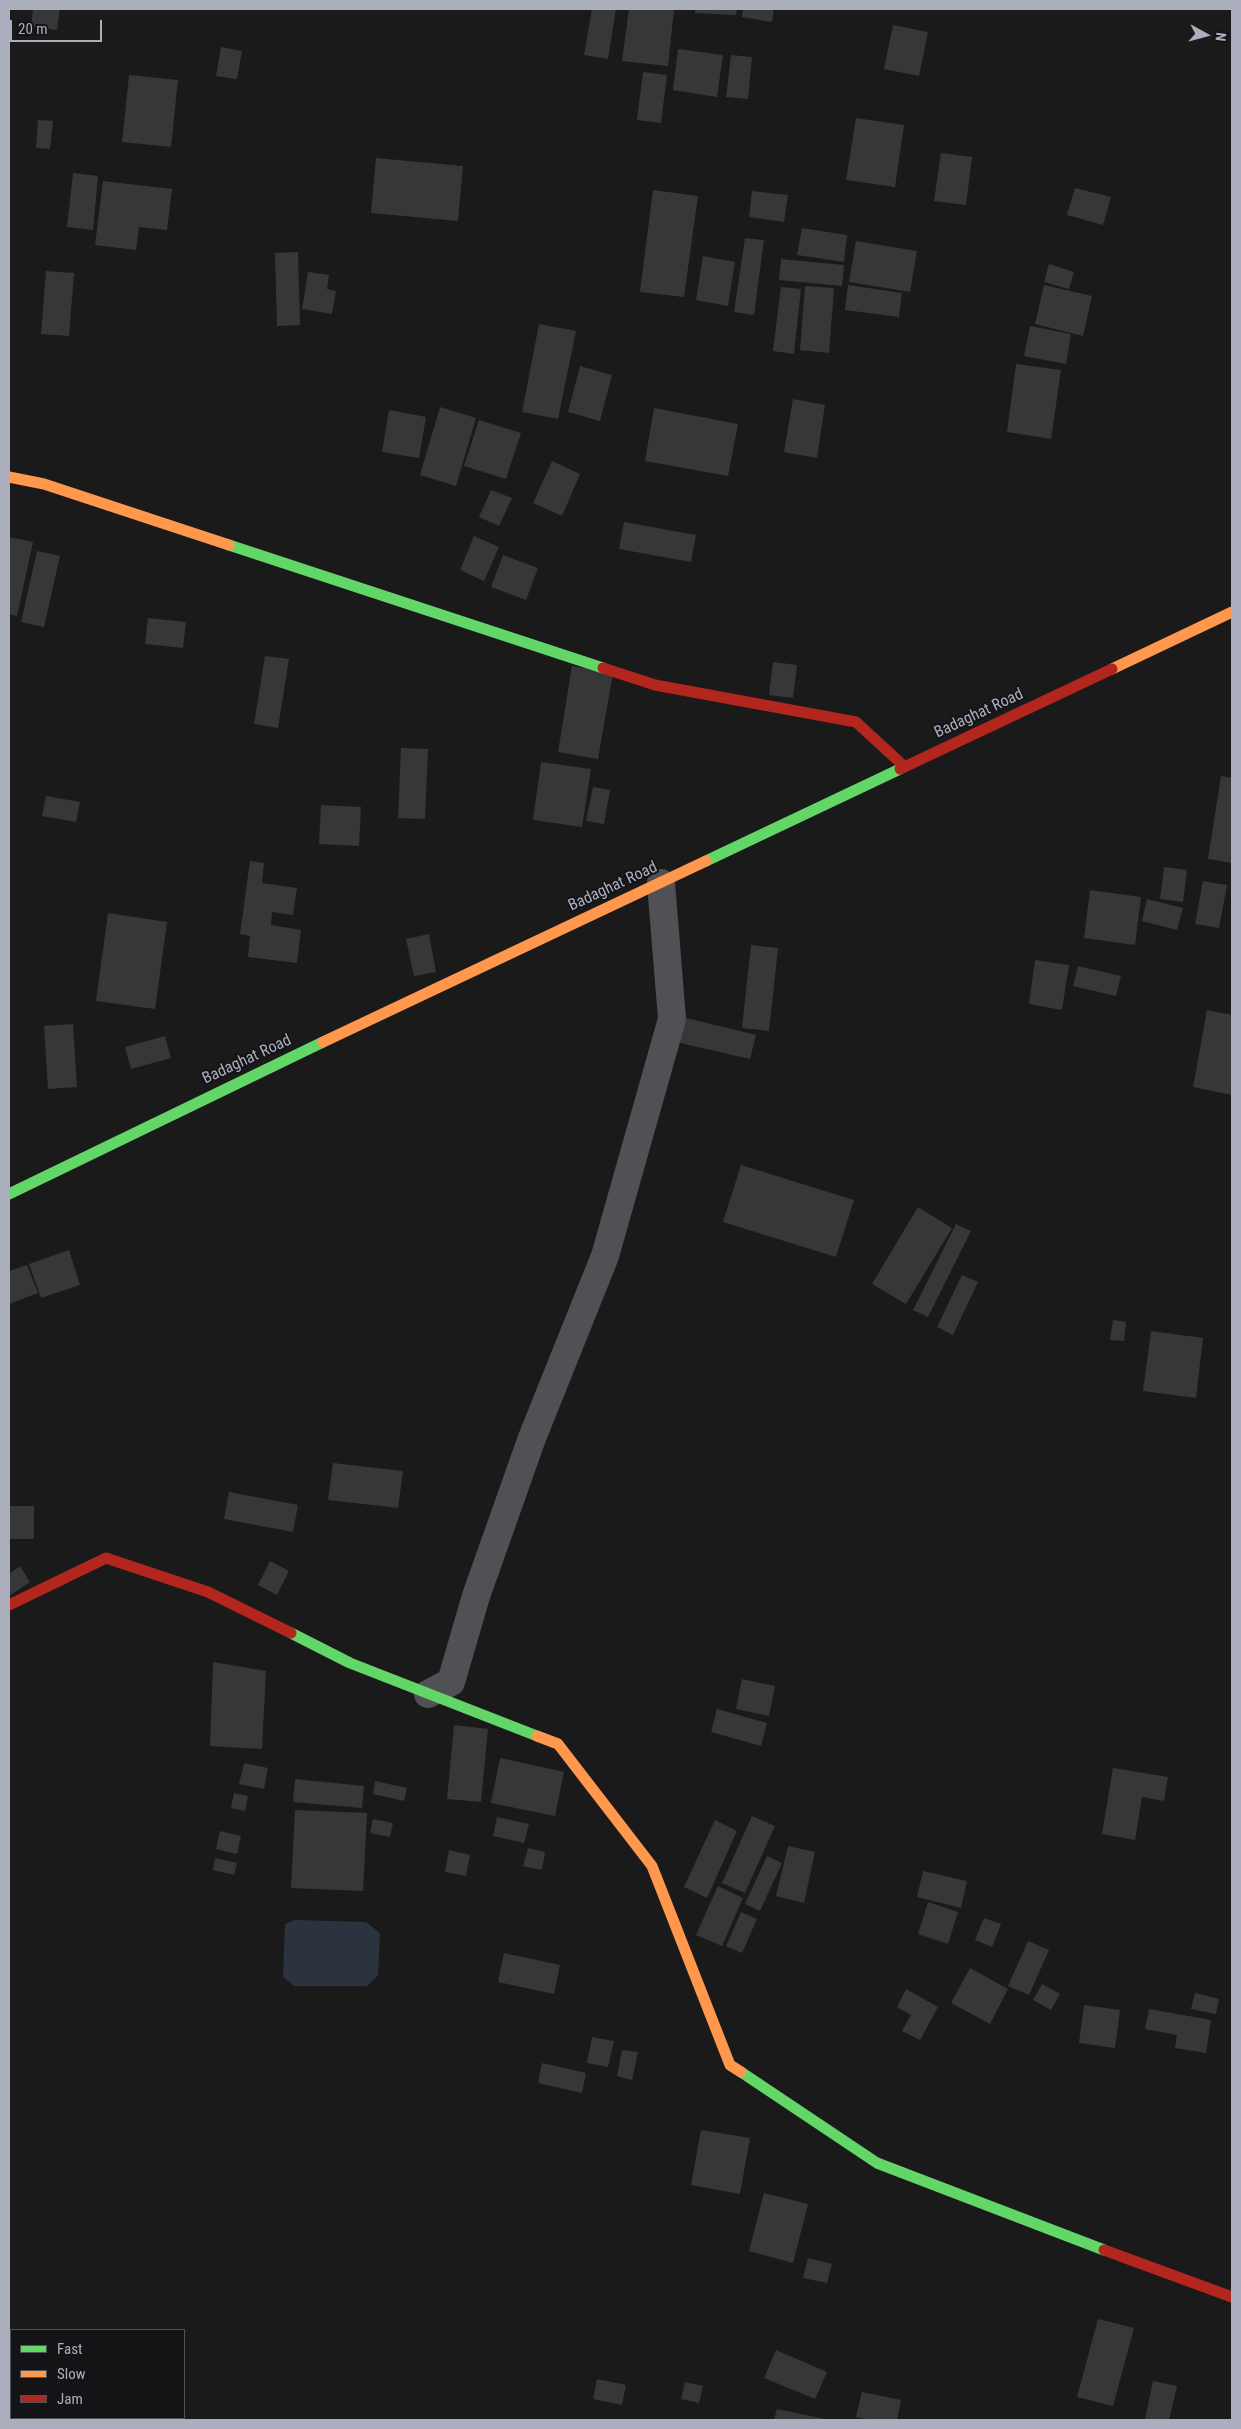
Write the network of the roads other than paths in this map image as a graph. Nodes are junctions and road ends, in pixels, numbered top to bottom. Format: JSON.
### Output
{"nodes":[{"id":1,"x":9,"y":477,"type":"edge"},
{"id":2,"x":1232,"y":612,"type":"edge"},
{"id":3,"x":905,"y":767,"type":"junction"},
{"id":4,"x":661,"y":883,"type":"junction"},
{"id":5,"x":9,"y":1194,"type":"edge"},
{"id":6,"x":9,"y":1605,"type":"edge"},
{"id":7,"x":428,"y":1694,"type":"junction"},
{"id":8,"x":1232,"y":2297,"type":"edge"}],
"edges":[{"from":1,"to":3,"type":"street"},
{"from":2,"to":3,"type":"street","name":"Badaghat Road"},
{"from":3,"to":4,"type":"street","name":"Badaghat Road"},
{"from":4,"to":5,"type":"street","name":"Badaghat Road"},
{"from":4,"to":7,"type":"street"},
{"from":6,"to":7,"type":"street"},
{"from":7,"to":8,"type":"street"}]}
